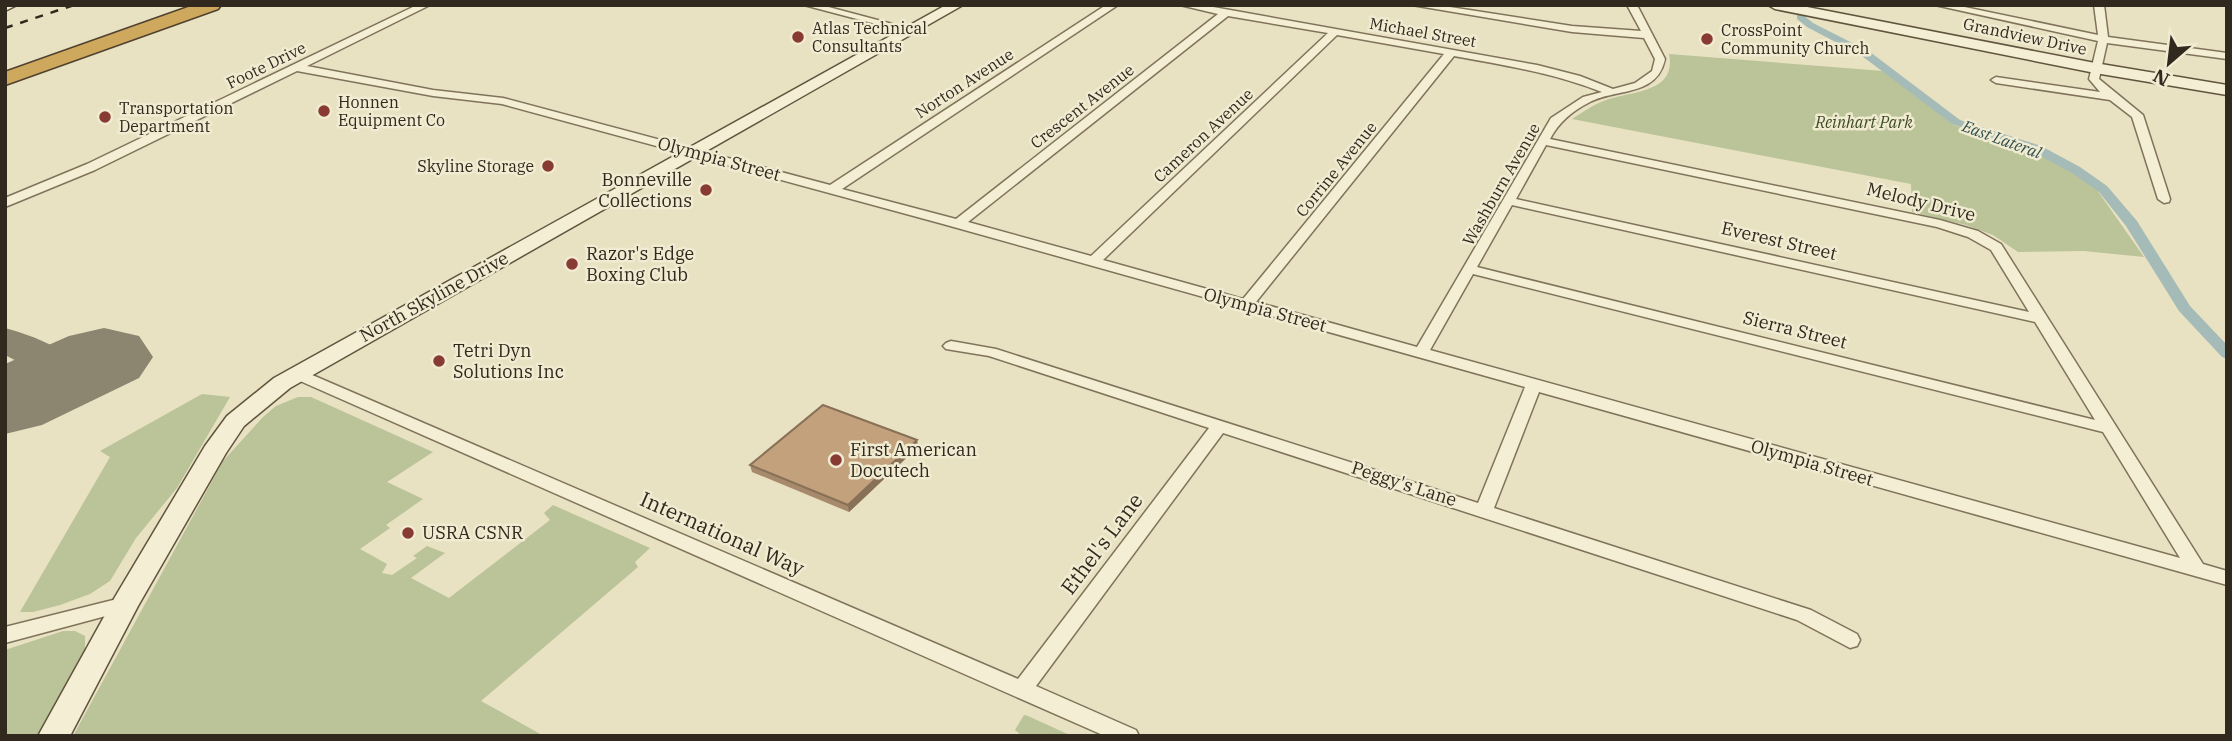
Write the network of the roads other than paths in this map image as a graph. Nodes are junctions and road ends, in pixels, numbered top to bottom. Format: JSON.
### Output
{"nodes":[{"id":1,"x":186,"y":5,"type":"edge"},
{"id":2,"x":212,"y":5,"type":"edge"},
{"id":3,"x":425,"y":5,"type":"edge"},
{"id":4,"x":809,"y":5,"type":"edge"},
{"id":5,"x":956,"y":5,"type":"edge"},
{"id":6,"x":1113,"y":5,"type":"edge"},
{"id":7,"x":1185,"y":5,"type":"edge"},
{"id":8,"x":1417,"y":5,"type":"edge"},
{"id":9,"x":1632,"y":5,"type":"edge"},
{"id":10,"x":1775,"y":5,"type":"edge"},
{"id":11,"x":1940,"y":5,"type":"edge"},
{"id":12,"x":2099,"y":5,"type":"edge"},
{"id":13,"x":1226,"y":13,"type":"junction"},
{"id":14,"x":910,"y":30,"type":"junction"},
{"id":15,"x":1335,"y":32,"type":"junction"},
{"id":16,"x":1648,"y":35,"type":"junction"},
{"id":17,"x":2103,"y":38,"type":"junction"},
{"id":18,"x":1451,"y":53,"type":"junction"},
{"id":19,"x":2227,"y":56,"type":"edge"},
{"id":20,"x":5,"y":68,"type":"edge"},
{"id":21,"x":298,"y":68,"type":"junction"},
{"id":22,"x":2095,"y":68,"type":"junction"},
{"id":23,"x":5,"y":79,"type":"edge"},
{"id":24,"x":1996,"y":80,"type":"dead end"},
{"id":25,"x":2227,"y":90,"type":"edge"},
{"id":26,"x":1612,"y":92,"type":"junction"},
{"id":27,"x":2114,"y":97,"type":"junction"},
{"id":28,"x":1544,"y":141,"type":"junction"},
{"id":29,"x":694,"y":152,"type":"junction"},
{"id":30,"x":833,"y":190,"type":"junction"},
{"id":31,"x":2164,"y":199,"type":"dead end"},
{"id":32,"x":1510,"y":201,"type":"junction"},
{"id":33,"x":5,"y":203,"type":"edge"},
{"id":34,"x":958,"y":224,"type":"junction"},
{"id":35,"x":1093,"y":262,"type":"junction"},
{"id":36,"x":1470,"y":269,"type":"junction"},
{"id":37,"x":1246,"y":305,"type":"junction"},
{"id":38,"x":2040,"y":319,"type":"junction"},
{"id":39,"x":951,"y":346,"type":"dead end"},
{"id":40,"x":1420,"y":354,"type":"junction"},
{"id":41,"x":297,"y":374,"type":"junction"},
{"id":42,"x":1534,"y":385,"type":"junction"},
{"id":43,"x":1220,"y":426,"type":"junction"},
{"id":44,"x":2110,"y":429,"type":"junction"},
{"id":45,"x":1484,"y":510,"type":"junction"},
{"id":46,"x":2197,"y":570,"type":"junction"},
{"id":47,"x":2227,"y":578,"type":"edge"},
{"id":48,"x":125,"y":604,"type":"junction"},
{"id":49,"x":5,"y":635,"type":"edge"},
{"id":50,"x":1850,"y":640,"type":"dead end"},
{"id":51,"x":1021,"y":690,"type":"junction"},
{"id":52,"x":54,"y":736,"type":"edge"},
{"id":53,"x":1128,"y":736,"type":"edge"}],
"edges":[{"from":1,"to":20,"type":"highway"},
{"from":2,"to":23,"type":"highway"},
{"from":3,"to":21,"type":"street","name":"Foote Drive"},
{"from":4,"to":14,"type":"street"},
{"from":5,"to":14,"type":"main road","name":"North Skyline Drive"},
{"from":6,"to":30,"type":"street","name":"Norton Avenue"},
{"from":7,"to":13,"type":"street","name":"Michael Street"},
{"from":8,"to":16,"type":"street"},
{"from":9,"to":16,"type":"street","name":"Washburn Avenue"},
{"from":10,"to":22,"type":"street","name":"Grandview Drive"},
{"from":11,"to":17,"type":"street"},
{"from":12,"to":17,"type":"street"},
{"from":13,"to":15,"type":"street","name":"Michael Street"},
{"from":13,"to":34,"type":"street","name":"Crescent Avenue"},
{"from":14,"to":29,"type":"main road","name":"North Skyline Drive"},
{"from":15,"to":18,"type":"street","name":"Michael Street"},
{"from":15,"to":35,"type":"street","name":"Cameron Avenue"},
{"from":16,"to":26,"type":"street","name":"Washburn Avenue"},
{"from":17,"to":19,"type":"street"},
{"from":17,"to":22,"type":"street"},
{"from":18,"to":26,"type":"street","name":"Michael Street"},
{"from":18,"to":37,"type":"street","name":"Corrine Avenue"},
{"from":21,"to":29,"type":"street","name":"Olympia Street"},
{"from":21,"to":33,"type":"street","name":"Foote Drive"},
{"from":22,"to":25,"type":"street","name":"Grandview Drive"},
{"from":22,"to":27,"type":"street"},
{"from":24,"to":27,"type":"street"},
{"from":26,"to":28,"type":"street","name":"Washburn Avenue"},
{"from":27,"to":31,"type":"street"},
{"from":28,"to":32,"type":"street","name":"Washburn Avenue"},
{"from":28,"to":38,"type":"street","name":"Melody Drive"},
{"from":29,"to":30,"type":"street","name":"Olympia Street"},
{"from":29,"to":41,"type":"main road","name":"North Skyline Drive"},
{"from":30,"to":34,"type":"street","name":"Olympia Street"},
{"from":32,"to":36,"type":"street","name":"Washburn Avenue"},
{"from":32,"to":38,"type":"street","name":"Everest Street"},
{"from":34,"to":35,"type":"street","name":"Olympia Street"},
{"from":35,"to":37,"type":"street","name":"Olympia Street"},
{"from":36,"to":40,"type":"street","name":"Washburn Avenue"},
{"from":36,"to":44,"type":"street","name":"Sierra Street"},
{"from":37,"to":40,"type":"street","name":"Olympia Street"},
{"from":38,"to":44,"type":"street","name":"Melody Drive"},
{"from":39,"to":43,"type":"street","name":"Peggy's Lane"},
{"from":40,"to":42,"type":"street","name":"Olympia Street"},
{"from":41,"to":48,"type":"main road","name":"North Skyline Drive"},
{"from":41,"to":51,"type":"street","name":"International Way"},
{"from":42,"to":45,"type":"street"},
{"from":42,"to":46,"type":"street","name":"Olympia Street"},
{"from":43,"to":45,"type":"street","name":"Peggy's Lane"},
{"from":43,"to":51,"type":"street","name":"Ethel's Lane"},
{"from":44,"to":46,"type":"street","name":"Melody Drive"},
{"from":45,"to":50,"type":"street","name":"Peggy's Lane"},
{"from":46,"to":47,"type":"street","name":"Olympia Street"},
{"from":48,"to":49,"type":"street"},
{"from":48,"to":52,"type":"main road","name":"North Skyline Drive"},
{"from":51,"to":53,"type":"street","name":"International Way"}]}
